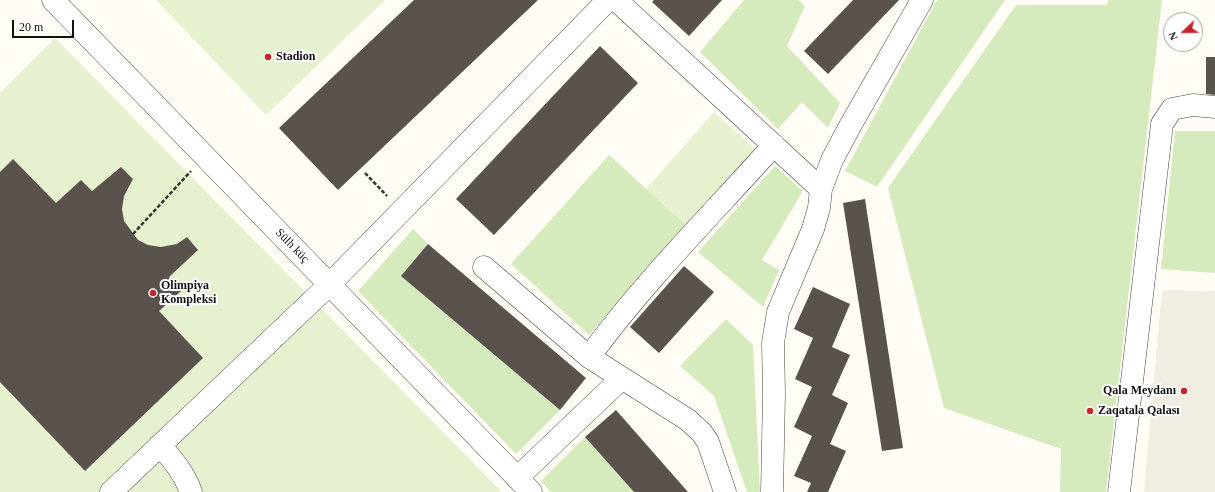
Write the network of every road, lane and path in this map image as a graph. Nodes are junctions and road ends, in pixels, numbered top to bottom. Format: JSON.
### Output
{"nodes":[{"id":1,"x":53,"y":0,"type":"edge"},
{"id":2,"x":608,"y":0,"type":"edge"},
{"id":3,"x":616,"y":0,"type":"edge"},
{"id":4,"x":922,"y":0,"type":"edge"},
{"id":5,"x":1215,"y":107,"type":"edge"},
{"id":6,"x":774,"y":146,"type":"junction"},
{"id":7,"x":205,"y":156,"type":"junction"},
{"id":8,"x":365,"y":173,"type":"dead end"},
{"id":9,"x":821,"y":189,"type":"junction"},
{"id":10,"x":401,"y":211,"type":"junction"},
{"id":11,"x":133,"y":234,"type":"dead end"},
{"id":12,"x":484,"y":267,"type":"dead end"},
{"id":13,"x":329,"y":285,"type":"junction"},
{"id":14,"x":589,"y":357,"type":"junction"},
{"id":15,"x":621,"y":379,"type":"junction"},
{"id":16,"x":160,"y":445,"type":"junction"},
{"id":17,"x":524,"y":485,"type":"edge"},
{"id":18,"x":112,"y":492,"type":"edge"},
{"id":19,"x":191,"y":492,"type":"edge"},
{"id":20,"x":725,"y":492,"type":"edge"},
{"id":21,"x":772,"y":492,"type":"edge"},
{"id":22,"x":1119,"y":492,"type":"edge"}],
"edges":[{"from":1,"to":7,"type":"street","name":"Sülh küç"},
{"from":2,"to":10,"type":"street"},
{"from":3,"to":6,"type":"street"},
{"from":4,"to":9,"type":"street"},
{"from":5,"to":22,"type":"street"},
{"from":6,"to":9,"type":"street"},
{"from":6,"to":14,"type":"street"},
{"from":7,"to":11,"type":"path"},
{"from":7,"to":13,"type":"street","name":"Sülh küç"},
{"from":8,"to":10,"type":"path"},
{"from":9,"to":21,"type":"street"},
{"from":10,"to":13,"type":"street"},
{"from":12,"to":14,"type":"street"},
{"from":13,"to":16,"type":"street"},
{"from":13,"to":17,"type":"street","name":"Sülh küç"},
{"from":14,"to":15,"type":"street"},
{"from":15,"to":17,"type":"street"},
{"from":15,"to":20,"type":"street"},
{"from":16,"to":18,"type":"street"},
{"from":16,"to":19,"type":"street"}]}
